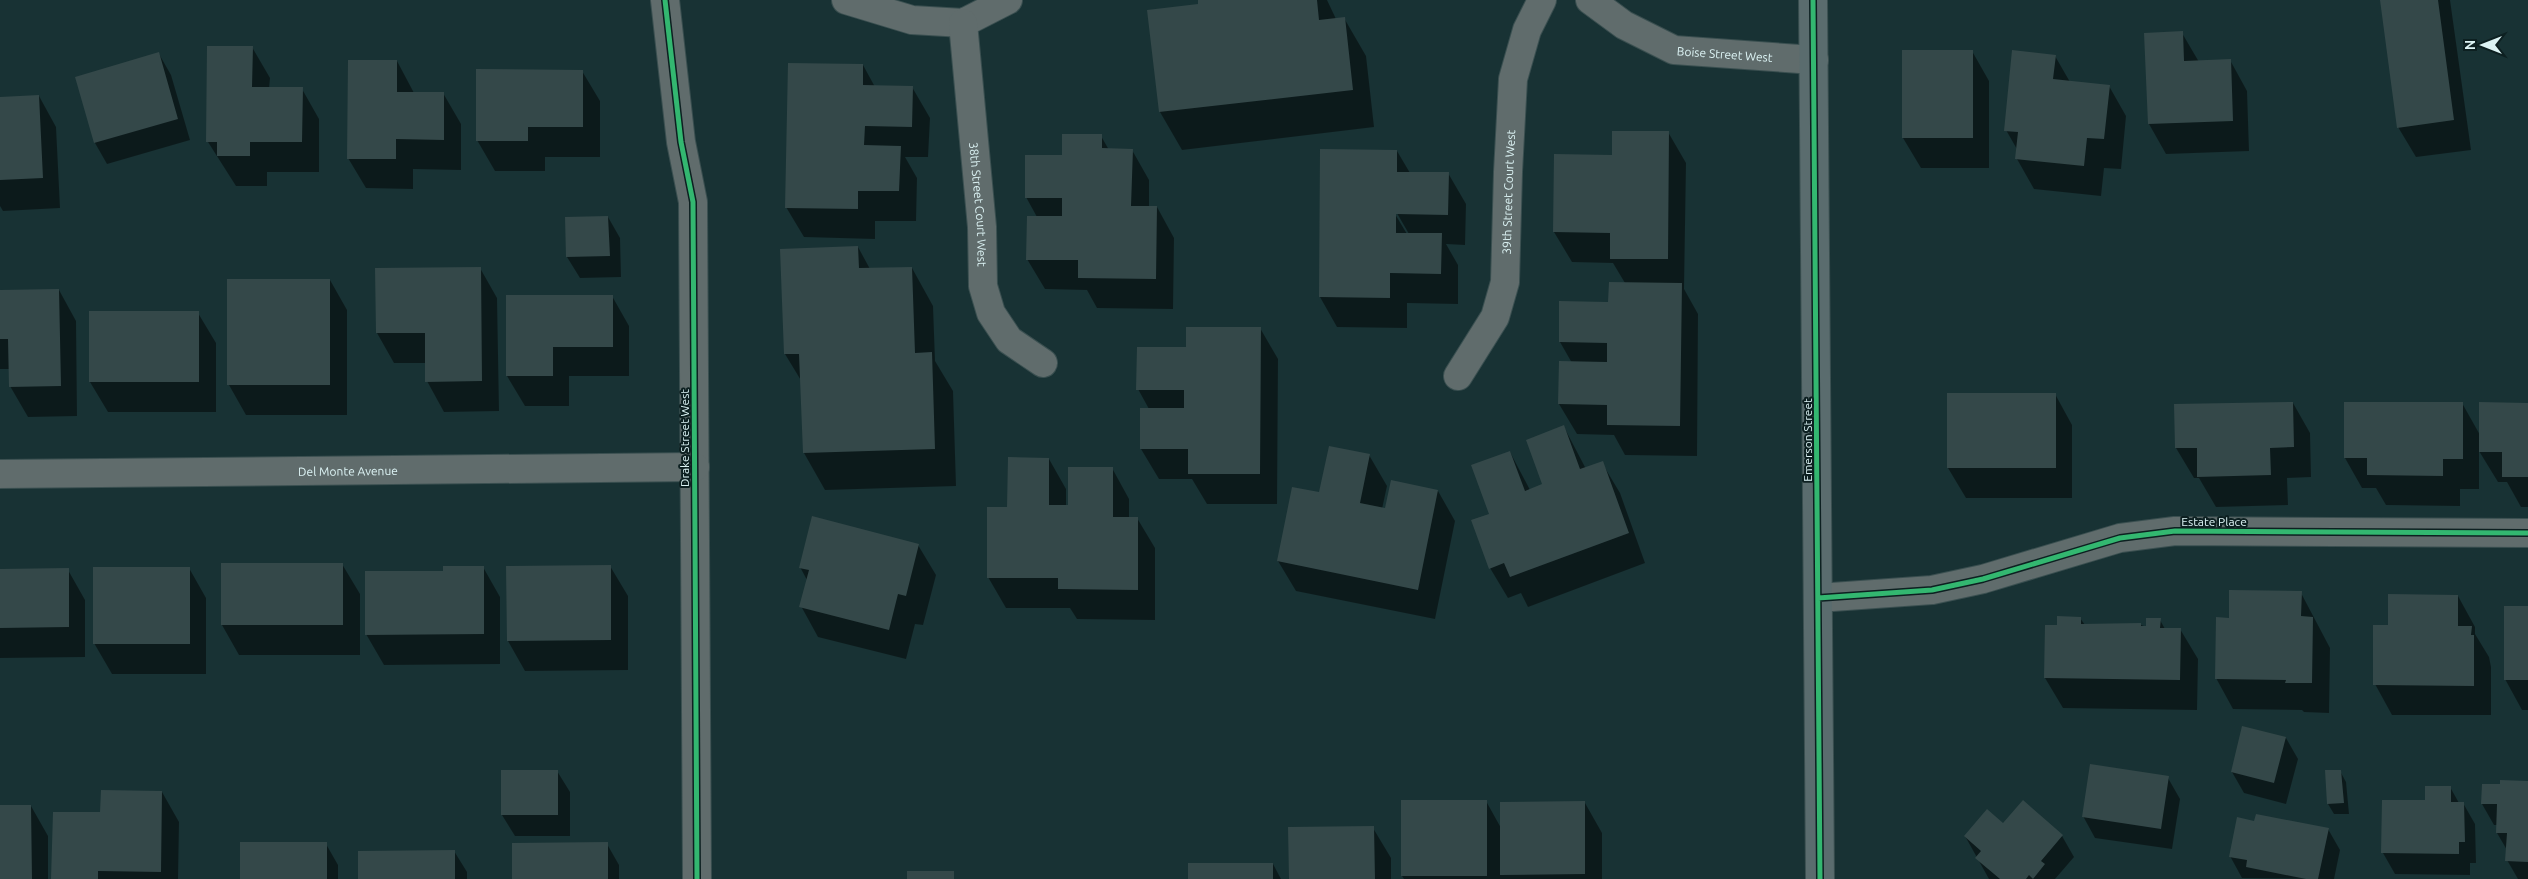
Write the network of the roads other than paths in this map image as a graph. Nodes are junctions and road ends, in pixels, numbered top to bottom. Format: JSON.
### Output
{"nodes":[{"id":1,"x":665,"y":0,"type":"edge"},
{"id":2,"x":846,"y":0,"type":"edge"},
{"id":3,"x":1008,"y":0,"type":"edge"},
{"id":4,"x":1542,"y":0,"type":"edge"},
{"id":5,"x":1590,"y":0,"type":"edge"},
{"id":6,"x":1813,"y":0,"type":"edge"},
{"id":7,"x":963,"y":23,"type":"junction"},
{"id":8,"x":1814,"y":60,"type":"junction"},
{"id":9,"x":1043,"y":364,"type":"dead end"},
{"id":10,"x":1458,"y":376,"type":"dead end"},
{"id":11,"x":695,"y":467,"type":"junction"},
{"id":12,"x":0,"y":474,"type":"edge"},
{"id":13,"x":2528,"y":533,"type":"edge"},
{"id":14,"x":1818,"y":598,"type":"junction"},
{"id":15,"x":697,"y":879,"type":"edge"},
{"id":16,"x":1820,"y":879,"type":"edge"}],
"edges":[{"from":1,"to":11,"type":"street","name":"Drake Street West"},
{"from":2,"to":7,"type":"street"},
{"from":3,"to":7,"type":"street"},
{"from":4,"to":10,"type":"street","name":"39th Street Court West"},
{"from":5,"to":8,"type":"street","name":"Boise Street West"},
{"from":6,"to":8,"type":"main road","name":"Emerson Street"},
{"from":7,"to":9,"type":"street","name":"38th Street Court West"},
{"from":8,"to":14,"type":"main road","name":"Emerson Street"},
{"from":11,"to":12,"type":"street","name":"Del Monte Avenue"},
{"from":11,"to":15,"type":"street","name":"Drake Street West"},
{"from":13,"to":14,"type":"street","name":"Estate Place"},
{"from":14,"to":16,"type":"main road","name":"Emerson Street"}]}
